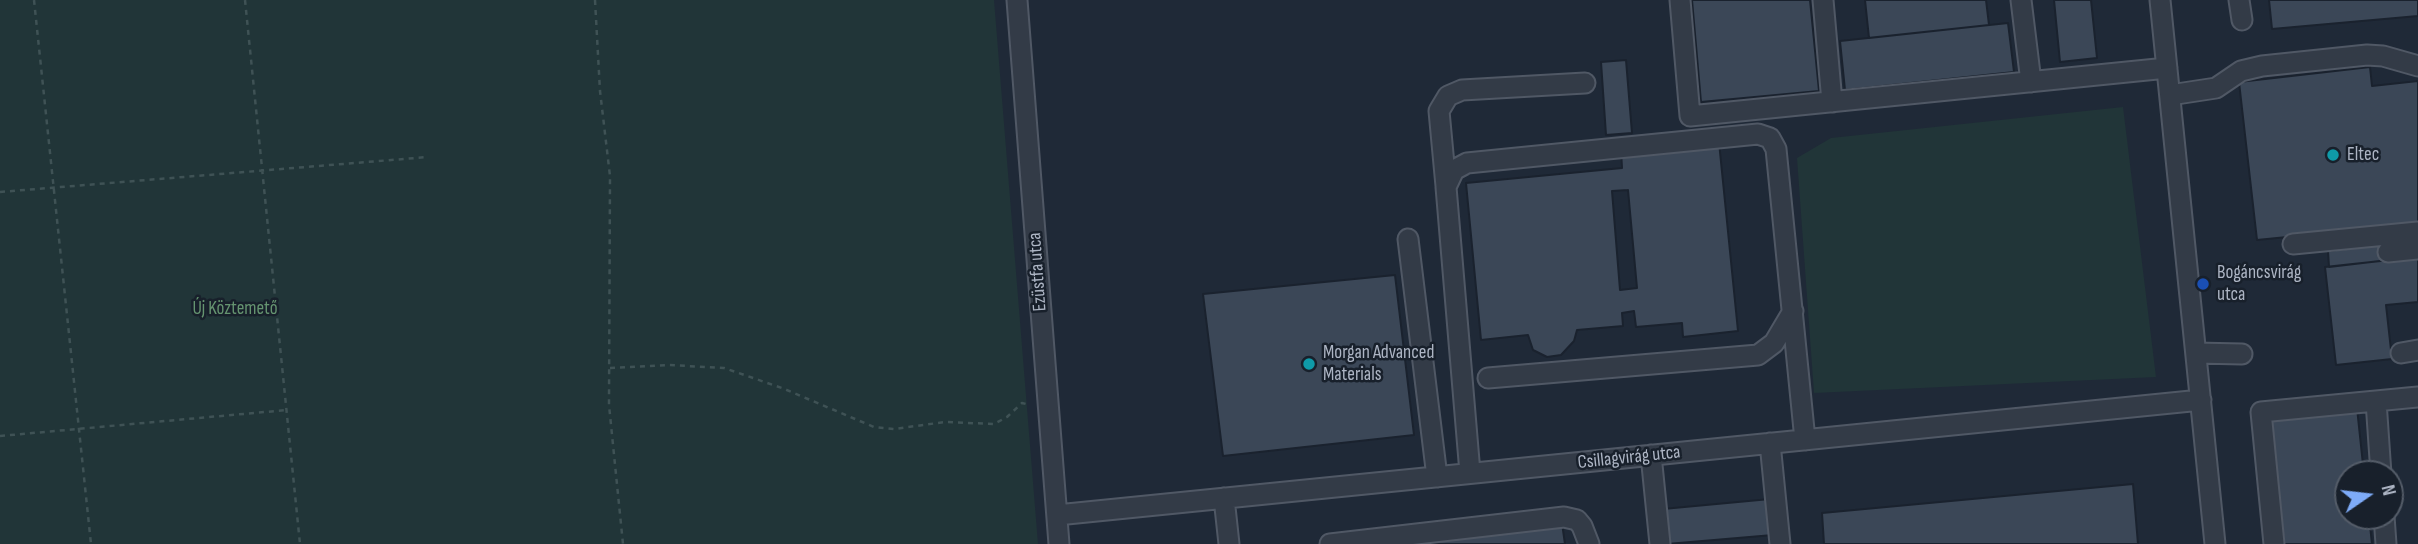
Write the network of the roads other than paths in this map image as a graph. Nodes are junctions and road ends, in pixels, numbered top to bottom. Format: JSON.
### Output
{"nodes":[{"id":1,"x":1017,"y":0,"type":"edge"},
{"id":2,"x":1680,"y":0,"type":"edge"},
{"id":3,"x":1823,"y":0,"type":"edge"},
{"id":4,"x":2021,"y":0,"type":"edge"},
{"id":5,"x":2160,"y":0,"type":"edge"},
{"id":6,"x":2239,"y":0,"type":"edge"},
{"id":7,"x":2242,"y":20,"type":"dead end"},
{"id":8,"x":2418,"y":66,"type":"edge"},
{"id":9,"x":2167,"y":68,"type":"junction"},
{"id":10,"x":2031,"y":82,"type":"junction"},
{"id":11,"x":1585,"y":83,"type":"dead end"},
{"id":12,"x":2170,"y":95,"type":"junction"},
{"id":13,"x":1832,"y":102,"type":"junction"},
{"id":14,"x":1446,"y":187,"type":"junction"},
{"id":15,"x":2418,"y":232,"type":"edge"},
{"id":16,"x":1408,"y":239,"type":"dead end"},
{"id":17,"x":2293,"y":244,"type":"dead end"},
{"id":18,"x":2418,"y":249,"type":"edge"},
{"id":19,"x":2388,"y":252,"type":"dead end"},
{"id":20,"x":1793,"y":311,"type":"junction"},
{"id":21,"x":2196,"y":353,"type":"junction"},
{"id":22,"x":2242,"y":354,"type":"dead end"},
{"id":23,"x":1488,"y":378,"type":"dead end"},
{"id":24,"x":2418,"y":397,"type":"edge"},
{"id":25,"x":2201,"y":400,"type":"junction"},
{"id":26,"x":2376,"y":401,"type":"junction"},
{"id":27,"x":1805,"y":440,"type":"junction"},
{"id":28,"x":1770,"y":443,"type":"junction"},
{"id":29,"x":1651,"y":455,"type":"junction"},
{"id":30,"x":2380,"y":460,"type":"edge"},
{"id":31,"x":1470,"y":473,"type":"junction"},
{"id":32,"x":1437,"y":477,"type":"junction"},
{"id":33,"x":1224,"y":498,"type":"junction"},
{"id":34,"x":1056,"y":515,"type":"junction"},
{"id":35,"x":1413,"y":539,"type":"edge"},
{"id":36,"x":1059,"y":544,"type":"edge"},
{"id":37,"x":1229,"y":544,"type":"edge"},
{"id":38,"x":1330,"y":544,"type":"edge"},
{"id":39,"x":1589,"y":544,"type":"edge"},
{"id":40,"x":1660,"y":544,"type":"edge"},
{"id":41,"x":1780,"y":544,"type":"edge"},
{"id":42,"x":2215,"y":544,"type":"edge"},
{"id":43,"x":2274,"y":544,"type":"edge"}],
"edges":[{"from":1,"to":34,"type":"street","name":"Ezüstfa utca"},
{"from":2,"to":13,"type":"street"},
{"from":3,"to":13,"type":"street"},
{"from":4,"to":10,"type":"street"},
{"from":5,"to":9,"type":"street"},
{"from":6,"to":7,"type":"street"},
{"from":8,"to":12,"type":"street"},
{"from":9,"to":10,"type":"street"},
{"from":9,"to":12,"type":"street"},
{"from":10,"to":13,"type":"street"},
{"from":11,"to":14,"type":"street"},
{"from":12,"to":21,"type":"street"},
{"from":14,"to":20,"type":"street"},
{"from":14,"to":31,"type":"street"},
{"from":15,"to":17,"type":"street"},
{"from":16,"to":32,"type":"street"},
{"from":18,"to":19,"type":"street"},
{"from":20,"to":23,"type":"street"},
{"from":20,"to":27,"type":"street"},
{"from":21,"to":22,"type":"street"},
{"from":21,"to":25,"type":"street"},
{"from":24,"to":26,"type":"street"},
{"from":25,"to":27,"type":"street","name":"Csillagvirág utca"},
{"from":25,"to":42,"type":"street"},
{"from":26,"to":30,"type":"street"},
{"from":26,"to":43,"type":"street"},
{"from":27,"to":28,"type":"street","name":"Csillagvirág utca"},
{"from":28,"to":29,"type":"street","name":"Csillagvirág utca"},
{"from":28,"to":41,"type":"street"},
{"from":29,"to":31,"type":"street","name":"Csillagvirág utca"},
{"from":29,"to":40,"type":"street"},
{"from":31,"to":32,"type":"street","name":"Csillagvirág utca"},
{"from":32,"to":33,"type":"street","name":"Csillagvirág utca"},
{"from":33,"to":34,"type":"street","name":"Csillagvirág utca"},
{"from":33,"to":37,"type":"street"},
{"from":34,"to":36,"type":"street","name":"Ezüstfa utca"},
{"from":35,"to":38,"type":"street"},
{"from":35,"to":39,"type":"street"}]}
